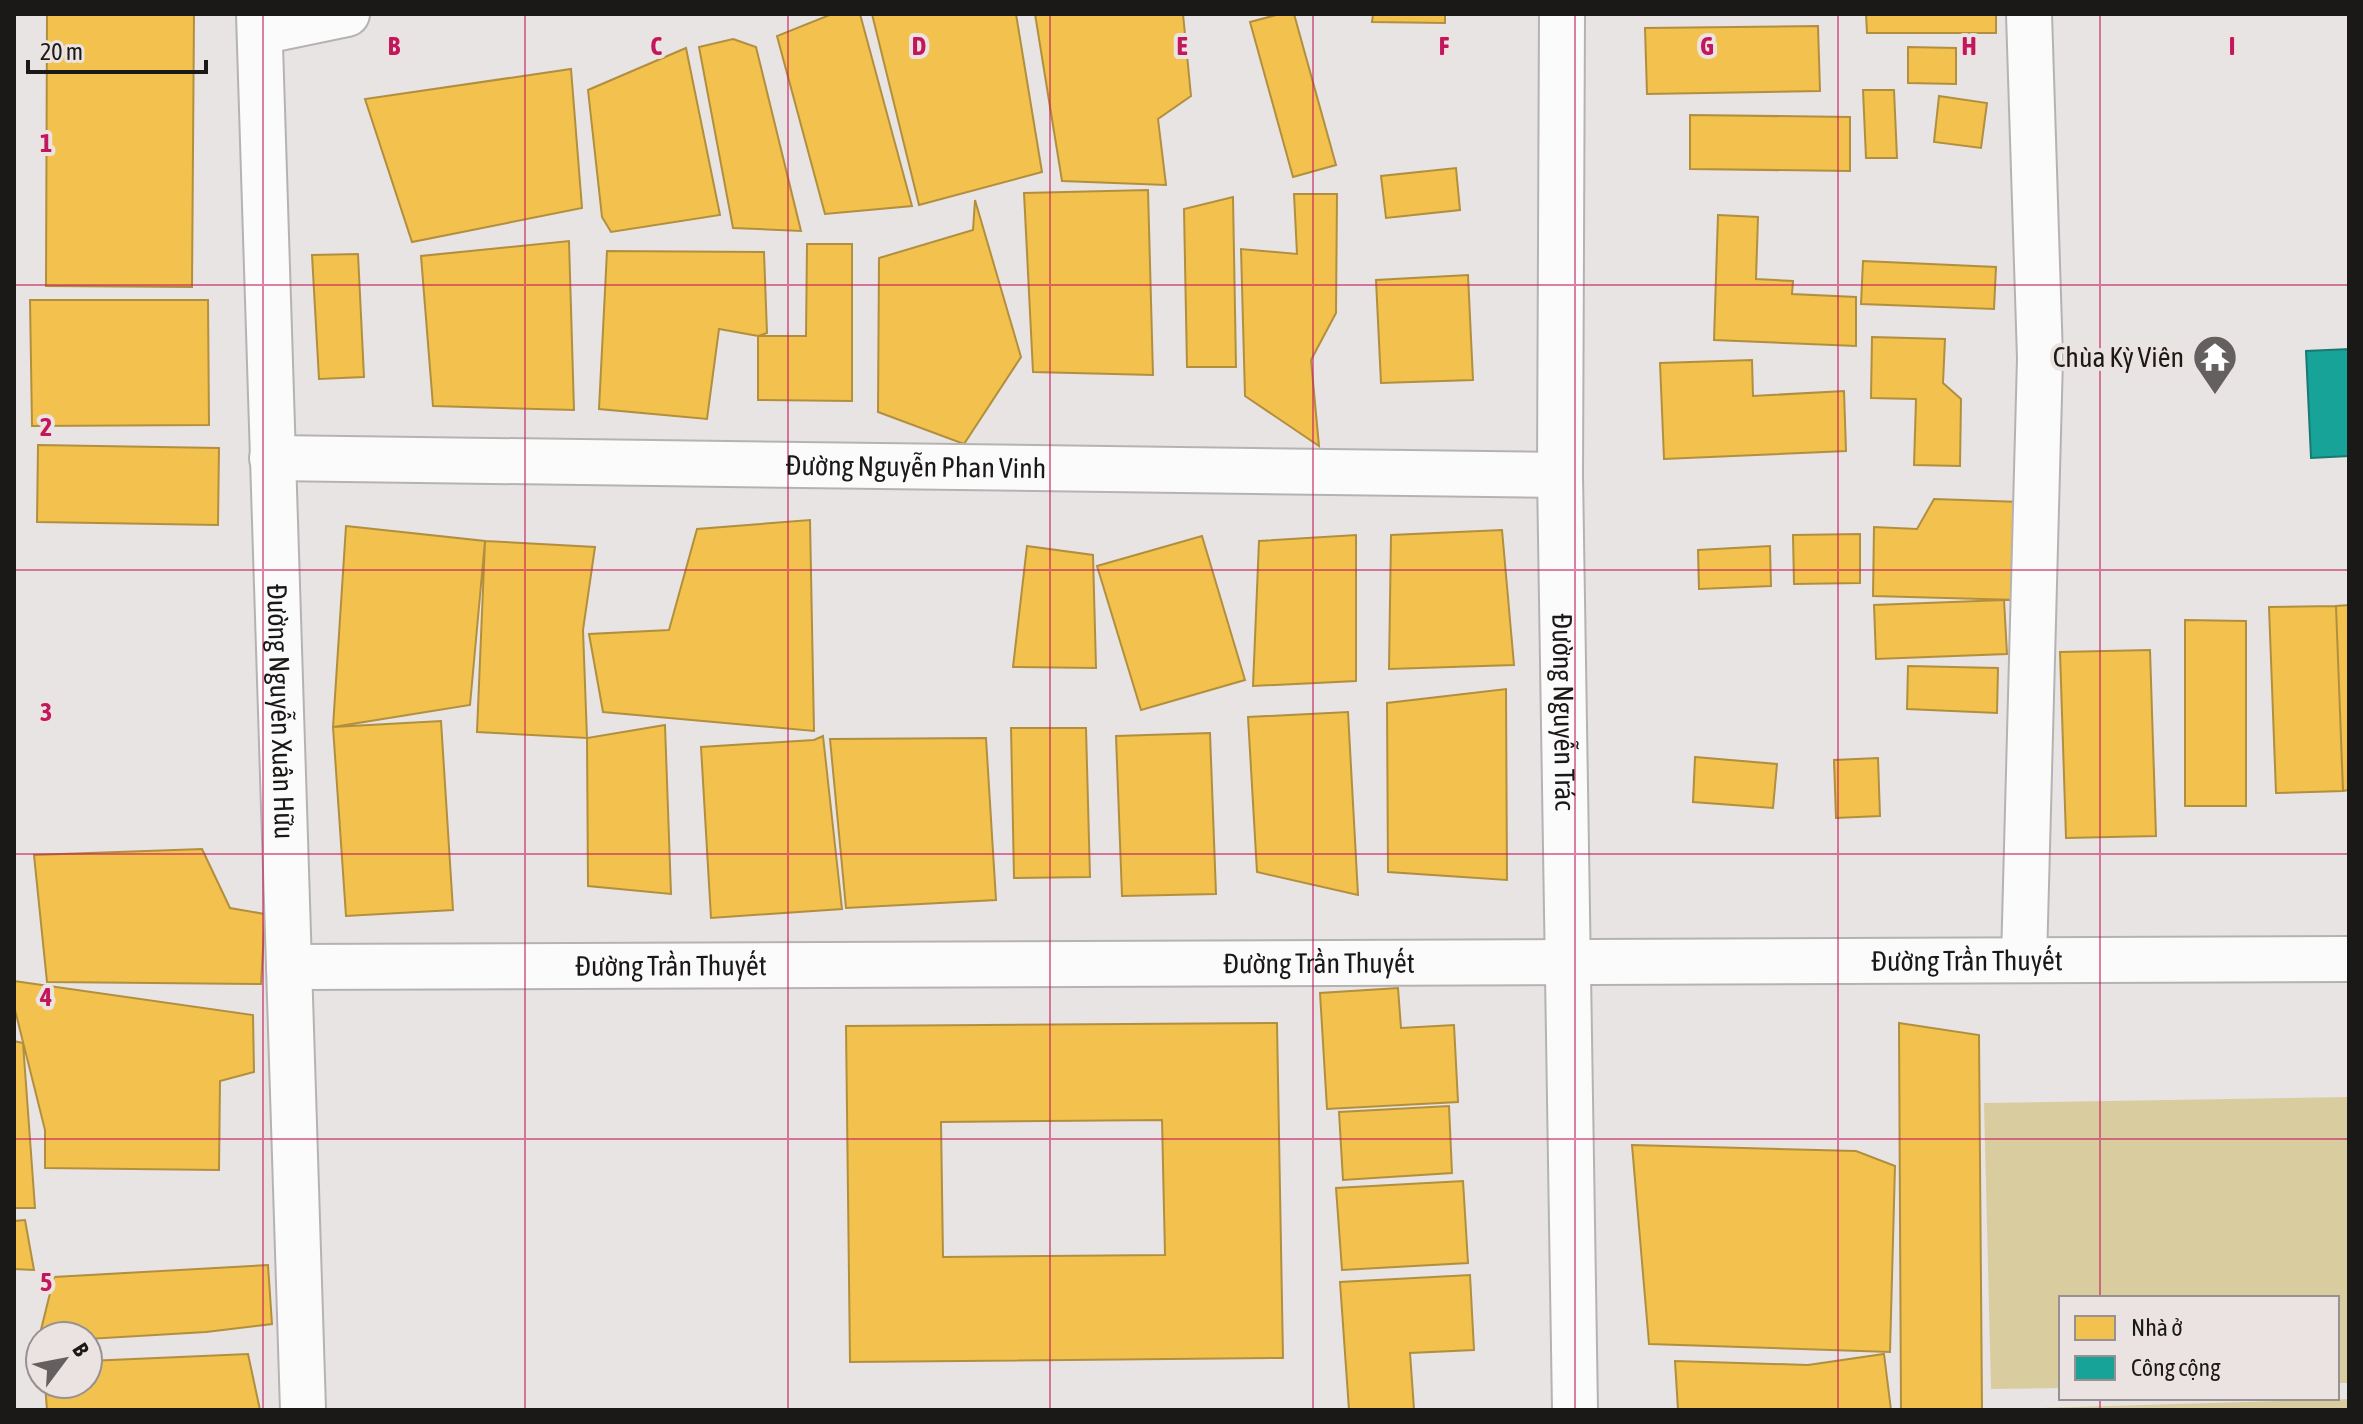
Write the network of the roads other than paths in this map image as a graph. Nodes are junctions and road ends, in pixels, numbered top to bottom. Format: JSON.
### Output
{"nodes":[{"id":1,"x":347,"y":14,"type":"edge"},
{"id":2,"x":1562,"y":14,"type":"edge"},
{"id":3,"x":2029,"y":14,"type":"edge"},
{"id":4,"x":260,"y":23,"type":"edge"},
{"id":5,"x":272,"y":458,"type":"junction"},
{"id":6,"x":1560,"y":475,"type":"junction"},
{"id":7,"x":2349,"y":959,"type":"edge"},
{"id":8,"x":2024,"y":960,"type":"junction"},
{"id":9,"x":1568,"y":962,"type":"junction"},
{"id":10,"x":289,"y":967,"type":"junction"},
{"id":11,"x":303,"y":1410,"type":"edge"},
{"id":12,"x":1575,"y":1410,"type":"edge"}],
"edges":[{"from":1,"to":4,"type":"street"},
{"from":2,"to":6,"type":"street","name":"Đường Nguyễn Trác"},
{"from":3,"to":8,"type":"street"},
{"from":4,"to":5,"type":"street","name":"Đường Nguyễn Xuân Hữu"},
{"from":5,"to":6,"type":"street","name":"Đường Nguyễn Phan Vinh"},
{"from":5,"to":10,"type":"street","name":"Đường Nguyễn Xuân Hữu"},
{"from":6,"to":9,"type":"street","name":"Đường Nguyễn Trác"},
{"from":7,"to":8,"type":"street","name":"Đường Trần Thuyết"},
{"from":8,"to":9,"type":"street","name":"Đường Trần Thuyết"},
{"from":9,"to":10,"type":"street","name":"Đường Trần Thuyết"},
{"from":9,"to":12,"type":"street","name":"Đường Nguyễn Trác"},
{"from":10,"to":11,"type":"street","name":"Đường Nguyễn Xuân Hữu"}]}
